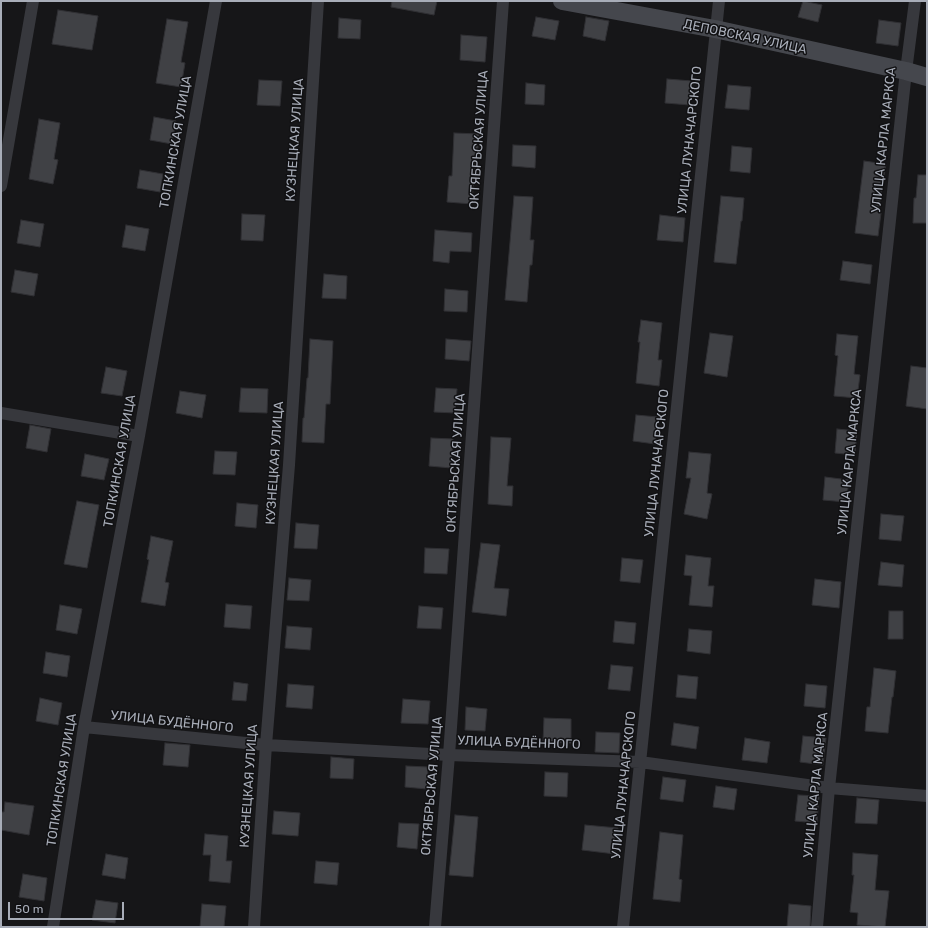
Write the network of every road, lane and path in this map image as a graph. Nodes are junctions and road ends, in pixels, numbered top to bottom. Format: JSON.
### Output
{"nodes":[{"id":1,"x":33,"y":1,"type":"edge"},
{"id":2,"x":216,"y":1,"type":"edge"},
{"id":3,"x":318,"y":1,"type":"edge"},
{"id":4,"x":503,"y":1,"type":"edge"},
{"id":5,"x":562,"y":1,"type":"edge"},
{"id":6,"x":719,"y":1,"type":"edge"},
{"id":7,"x":915,"y":1,"type":"edge"},
{"id":8,"x":715,"y":29,"type":"junction"},
{"id":9,"x":906,"y":71,"type":"junction"},
{"id":10,"x":927,"y":77,"type":"edge"},
{"id":11,"x":1,"y":186,"type":"edge"},
{"id":12,"x":1,"y":413,"type":"edge"},
{"id":13,"x":139,"y":436,"type":"junction"},
{"id":14,"x":84,"y":727,"type":"junction"},
{"id":15,"x":266,"y":745,"type":"junction"},
{"id":16,"x":449,"y":755,"type":"junction"},
{"id":17,"x":640,"y":762,"type":"junction"},
{"id":18,"x":829,"y":788,"type":"junction"},
{"id":19,"x":927,"y":796,"type":"edge"},
{"id":20,"x":53,"y":927,"type":"edge"},
{"id":21,"x":254,"y":927,"type":"edge"},
{"id":22,"x":435,"y":927,"type":"edge"},
{"id":23,"x":623,"y":927,"type":"edge"},
{"id":24,"x":817,"y":927,"type":"edge"}],
"edges":[{"from":1,"to":11,"type":"street"},
{"from":2,"to":13,"type":"street","name":"ТОПКИНСКАЯ УЛИЦА"},
{"from":3,"to":15,"type":"street","name":"КУЗНЕЦКАЯ УЛИЦА"},
{"from":4,"to":16,"type":"street","name":"ОКТЯБРЬСКАЯ УЛИЦА"},
{"from":5,"to":8,"type":"street","name":"ДЕПОВСКАЯ УЛИЦА"},
{"from":6,"to":8,"type":"street","name":"УЛИЦА ЛУНАЧАРСКОГО"},
{"from":7,"to":9,"type":"street","name":"УЛИЦА КАРЛА МАРКСА"},
{"from":8,"to":9,"type":"street","name":"ДЕПОВСКАЯ УЛИЦА"},
{"from":8,"to":17,"type":"street","name":"УЛИЦА ЛУНАЧАРСКОГО"},
{"from":9,"to":10,"type":"street","name":"ДЕПОВСКАЯ УЛИЦА"},
{"from":9,"to":18,"type":"street","name":"УЛИЦА КАРЛА МАРКСА"},
{"from":12,"to":13,"type":"street"},
{"from":13,"to":14,"type":"street","name":"ТОПКИНСКАЯ УЛИЦА"},
{"from":14,"to":15,"type":"street","name":"УЛИЦА БУДЁННОГО"},
{"from":14,"to":20,"type":"street","name":"ТОПКИНСКАЯ УЛИЦА"},
{"from":15,"to":16,"type":"street","name":"УЛИЦА БУДЁННОГО"},
{"from":15,"to":21,"type":"street","name":"КУЗНЕЦКАЯ УЛИЦА"},
{"from":16,"to":17,"type":"street","name":"УЛИЦА БУДЁННОГО"},
{"from":16,"to":22,"type":"street","name":"ОКТЯБРЬСКАЯ УЛИЦА"},
{"from":17,"to":18,"type":"street","name":"УЛИЦА БУДЁННОГО"},
{"from":17,"to":23,"type":"street","name":"УЛИЦА ЛУНАЧАРСКОГО"},
{"from":18,"to":19,"type":"street","name":"УЛИЦА БУДЁННОГО"},
{"from":18,"to":24,"type":"street","name":"УЛИЦА КАРЛА МАРКСА"}]}
